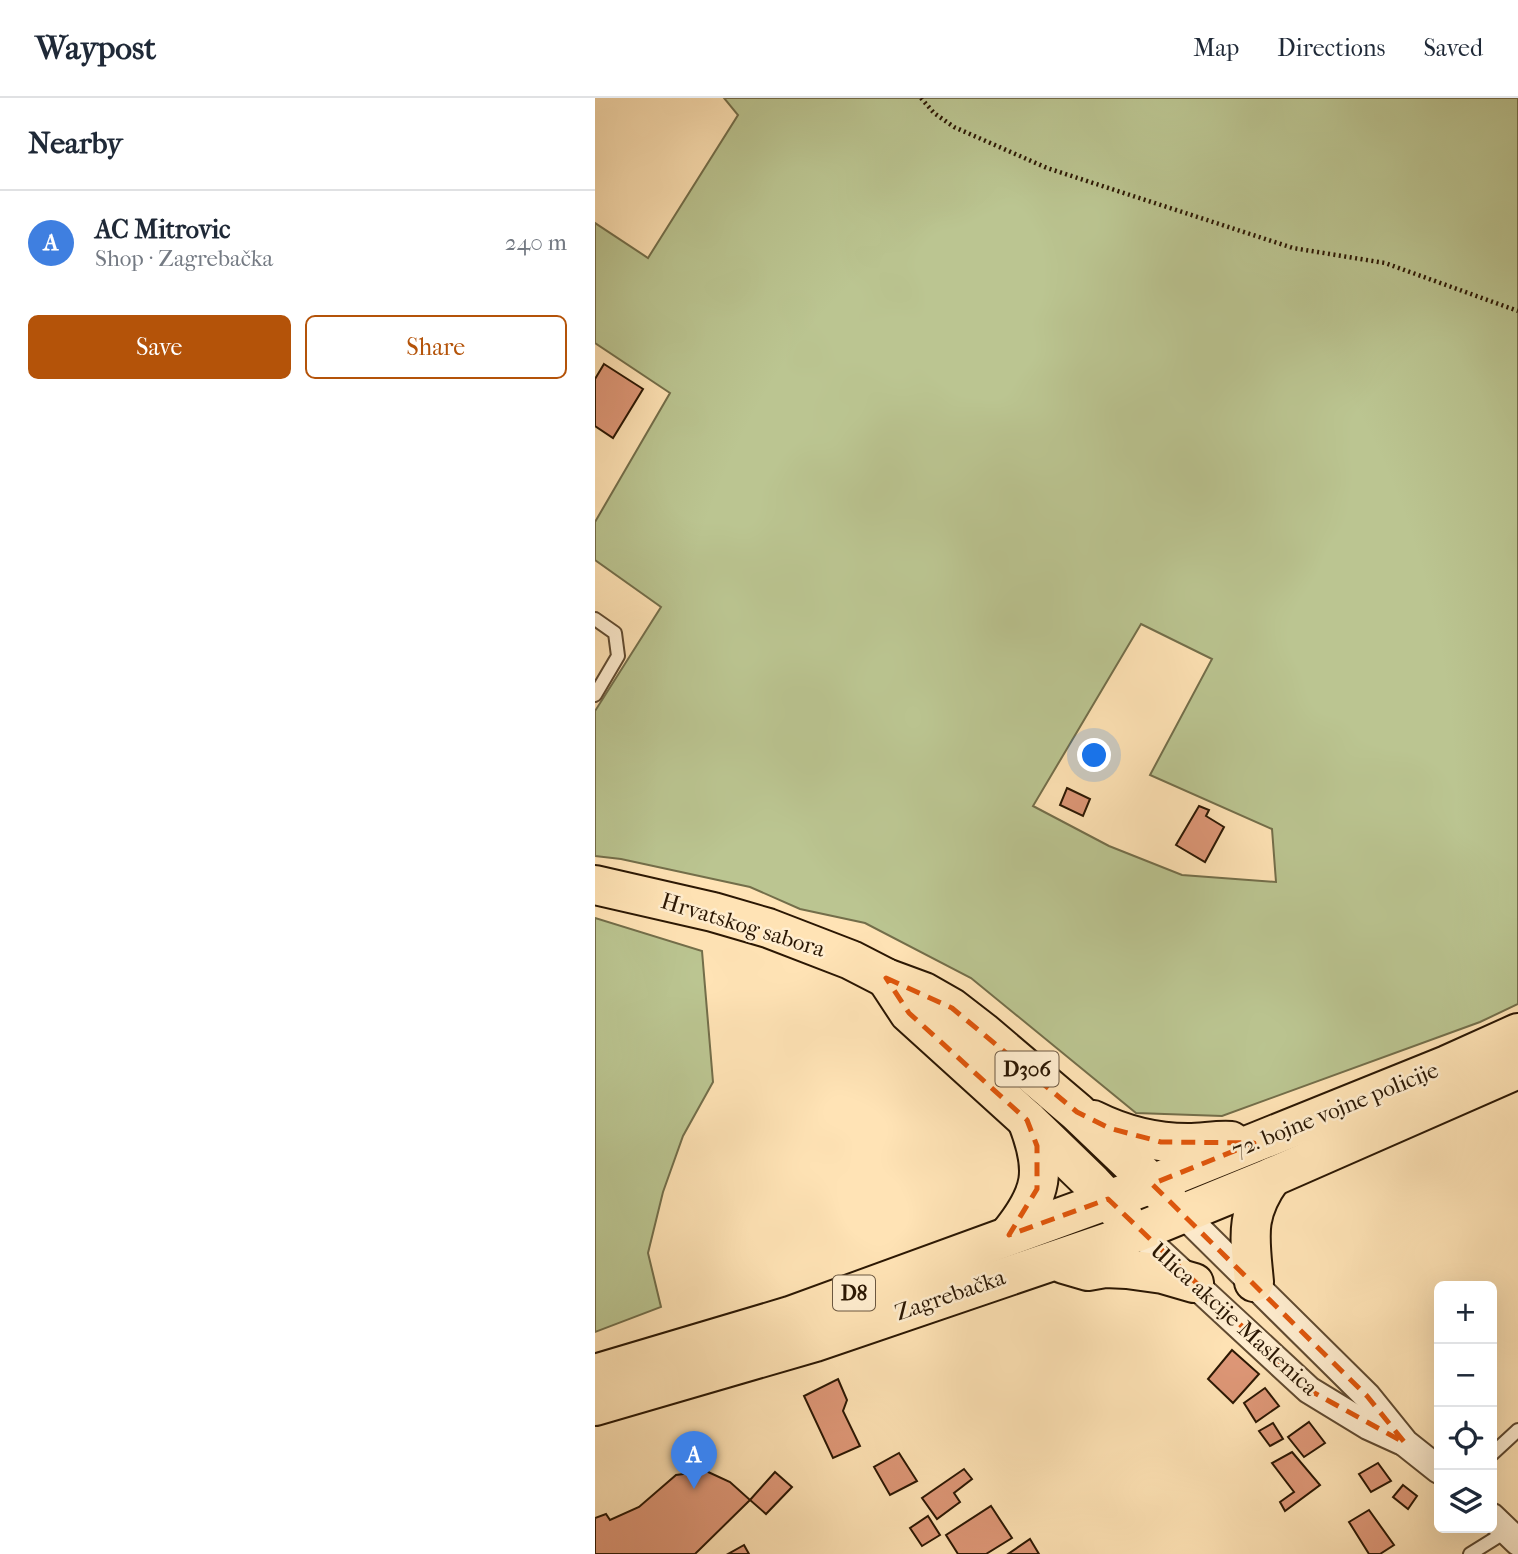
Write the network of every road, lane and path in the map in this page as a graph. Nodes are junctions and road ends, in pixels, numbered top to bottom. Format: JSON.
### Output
{"nodes":[{"id":1,"x":921,"y":98,"type":"edge"},
{"id":2,"x":1518,"y":311,"type":"edge"},
{"id":3,"x":595,"y":619,"type":"edge"},
{"id":4,"x":595,"y":695,"type":"edge"},
{"id":5,"x":595,"y":885,"type":"edge"},
{"id":6,"x":885,"y":978,"type":"junction"},
{"id":7,"x":1518,"y":1033,"type":"edge"},
{"id":8,"x":1518,"y":1069,"type":"edge"},
{"id":9,"x":1077,"y":1112,"type":"junction"},
{"id":10,"x":1027,"y":1120,"type":"junction"},
{"id":11,"x":1254,"y":1143,"type":"junction"},
{"id":12,"x":1272,"y":1177,"type":"junction"},
{"id":13,"x":1152,"y":1184,"type":"junction"},
{"id":14,"x":1108,"y":1199,"type":"junction"},
{"id":15,"x":1183,"y":1214,"type":"junction"},
{"id":16,"x":1138,"y":1232,"type":"junction"},
{"id":17,"x":1009,"y":1235,"type":"junction"},
{"id":18,"x":1052,"y":1260,"type":"junction"},
{"id":19,"x":1254,"y":1282,"type":"junction"},
{"id":20,"x":1194,"y":1283,"type":"junction"},
{"id":21,"x":595,"y":1374,"type":"edge"},
{"id":22,"x":595,"y":1406,"type":"edge"},
{"id":23,"x":1518,"y":1430,"type":"edge"},
{"id":24,"x":1405,"y":1443,"type":"junction"},
{"id":25,"x":1497,"y":1449,"type":"edge"},
{"id":26,"x":1434,"y":1466,"type":"edge"},
{"id":27,"x":1506,"y":1530,"type":"edge"},
{"id":28,"x":1470,"y":1554,"type":"edge"}],
"edges":[{"from":1,"to":2,"type":"path"},
{"from":3,"to":4,"type":"lane"},
{"from":5,"to":6,"type":"main road","name":"Hrvatskog sabora","number":"D306"},
{"from":6,"to":9,"type":"main road","name":"Hrvatskog sabora","number":"D306"},
{"from":6,"to":10,"type":"main road","name":"Hrvatskog sabora","number":"D306"},
{"from":7,"to":11,"type":"main road","name":"72. bojne vojne policije","number":"D8"},
{"from":8,"to":12,"type":"main road","name":"72. bojne vojne policije","number":"D8"},
{"from":9,"to":11,"type":"main road"},
{"from":9,"to":13,"type":"main road","name":"Hrvatskog sabora","number":"D306"},
{"from":10,"to":14,"type":"main road","name":"Hrvatskog sabora","number":"D306"},
{"from":10,"to":17,"type":"main road"},
{"from":11,"to":13,"type":"main road","name":"72. bojne vojne policije","number":"D8"},
{"from":12,"to":15,"type":"main road","name":"72. bojne vojne policije","number":"D8"},
{"from":12,"to":19,"type":"main road"},
{"from":13,"to":14,"type":"main road","name":"Zagrebačka","number":"D8"},
{"from":13,"to":15,"type":"main road","name":"Hrvatskog sabora"},
{"from":14,"to":16,"type":"main road","name":"Hrvatskog sabora"},
{"from":14,"to":17,"type":"main road","name":"Zagrebačka","number":"D8"},
{"from":15,"to":16,"type":"main road","name":"Zagrebačka","number":"D8"},
{"from":15,"to":19,"type":"street","name":"Ulica akcije Maslenica"},
{"from":16,"to":18,"type":"main road","name":"Zagrebačka","number":"D8"},
{"from":16,"to":20,"type":"street","name":"Ulica akcije Maslenica"},
{"from":17,"to":21,"type":"main road","name":"Zagrebačka","number":"D8"},
{"from":18,"to":20,"type":"main road"},
{"from":18,"to":22,"type":"main road","name":"Zagrebačka","number":"D8"},
{"from":19,"to":24,"type":"street","name":"Ulica akcije Maslenica"},
{"from":20,"to":24,"type":"street","name":"Ulica akcije Maslenica"},
{"from":23,"to":25,"type":"lane"},
{"from":24,"to":26,"type":"street","name":"Ulica akcije Maslenica"},
{"from":27,"to":28,"type":"lane"}]}
